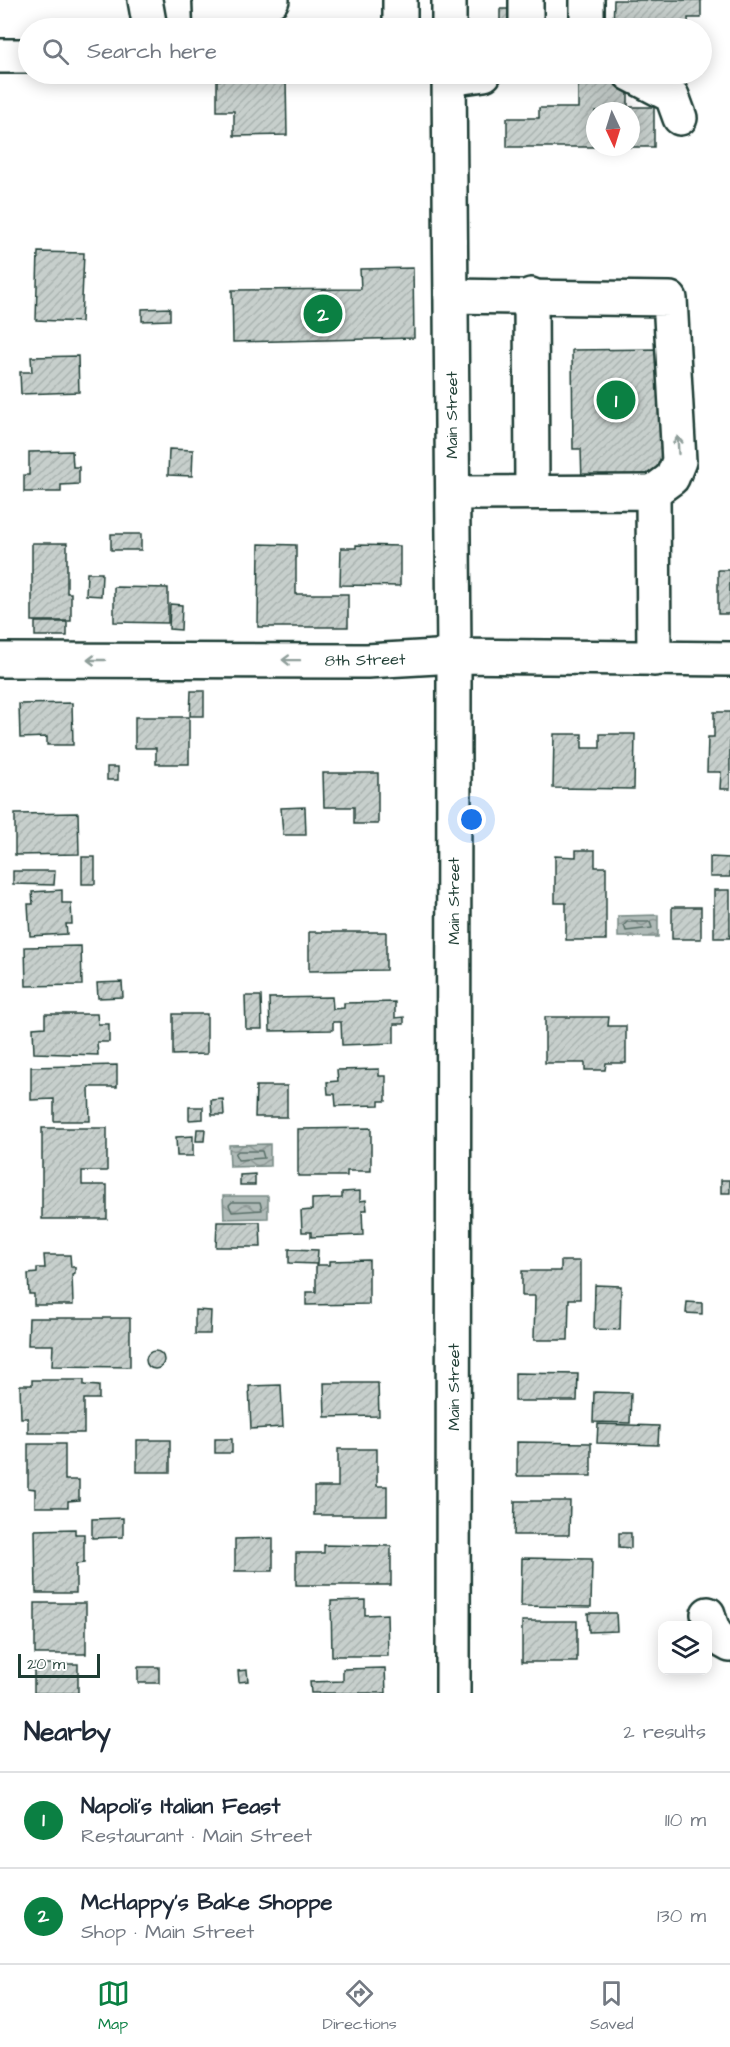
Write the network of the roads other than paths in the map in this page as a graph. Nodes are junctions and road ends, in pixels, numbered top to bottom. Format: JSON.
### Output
{"nodes":[{"id":1,"x":145,"y":0,"type":"edge"},
{"id":2,"x":210,"y":0,"type":"edge"},
{"id":3,"x":272,"y":0,"type":"edge"},
{"id":4,"x":400,"y":0,"type":"edge"},
{"id":5,"x":449,"y":0,"type":"edge"},
{"id":6,"x":526,"y":0,"type":"edge"},
{"id":7,"x":587,"y":0,"type":"edge"},
{"id":8,"x":148,"y":18,"type":"edge"},
{"id":9,"x":211,"y":18,"type":"edge"},
{"id":10,"x":233,"y":18,"type":"edge"},
{"id":11,"x":400,"y":18,"type":"edge"},
{"id":12,"x":449,"y":18,"type":"edge"},
{"id":13,"x":526,"y":18,"type":"edge"},
{"id":14,"x":588,"y":18,"type":"edge"},
{"id":15,"x":0,"y":56,"type":"edge"},
{"id":16,"x":18,"y":56,"type":"edge"},
{"id":17,"x":449,"y":84,"type":"edge"},
{"id":18,"x":649,"y":84,"type":"edge"},
{"id":19,"x":680,"y":118,"type":"dead end"},
{"id":20,"x":531,"y":295,"type":"junction"},
{"id":21,"x":451,"y":296,"type":"junction"},
{"id":22,"x":532,"y":492,"type":"junction"},
{"id":23,"x":653,"y":492,"type":"junction"},
{"id":24,"x":453,"y":493,"type":"junction"},
{"id":25,"x":454,"y":656,"type":"junction"},
{"id":26,"x":654,"y":659,"type":"junction"},
{"id":27,"x":730,"y":659,"type":"edge"},
{"id":28,"x":0,"y":660,"type":"edge"},
{"id":29,"x":708,"y":1614,"type":"dead end"},
{"id":30,"x":730,"y":1645,"type":"edge"},
{"id":31,"x":453,"y":1693,"type":"edge"}],
"edges":[{"from":1,"to":8,"type":"main road"},
{"from":2,"to":9,"type":"main road"},
{"from":3,"to":10,"type":"main road"},
{"from":4,"to":11,"type":"main road"},
{"from":5,"to":12,"type":"main road"},
{"from":6,"to":13,"type":"main road"},
{"from":7,"to":14,"type":"main road"},
{"from":15,"to":16,"type":"main road"},
{"from":17,"to":21,"type":"main road","name":"Main Street"},
{"from":18,"to":19,"type":"main road"},
{"from":20,"to":21,"type":"main road"},
{"from":20,"to":22,"type":"main road"},
{"from":23,"to":20,"type":"main road","one_way":true},
{"from":21,"to":24,"type":"main road","name":"Main Street"},
{"from":22,"to":23,"type":"main road"},
{"from":22,"to":24,"type":"main road"},
{"from":23,"to":26,"type":"main road"},
{"from":24,"to":25,"type":"main road","name":"Main Street"},
{"from":25,"to":26,"type":"main road","name":"8th Street"},
{"from":25,"to":28,"type":"main road","name":"8th Street","one_way":true},
{"from":25,"to":31,"type":"main road","name":"Main Street"},
{"from":26,"to":27,"type":"main road","name":"8th Street"},
{"from":29,"to":30,"type":"main road"}]}
